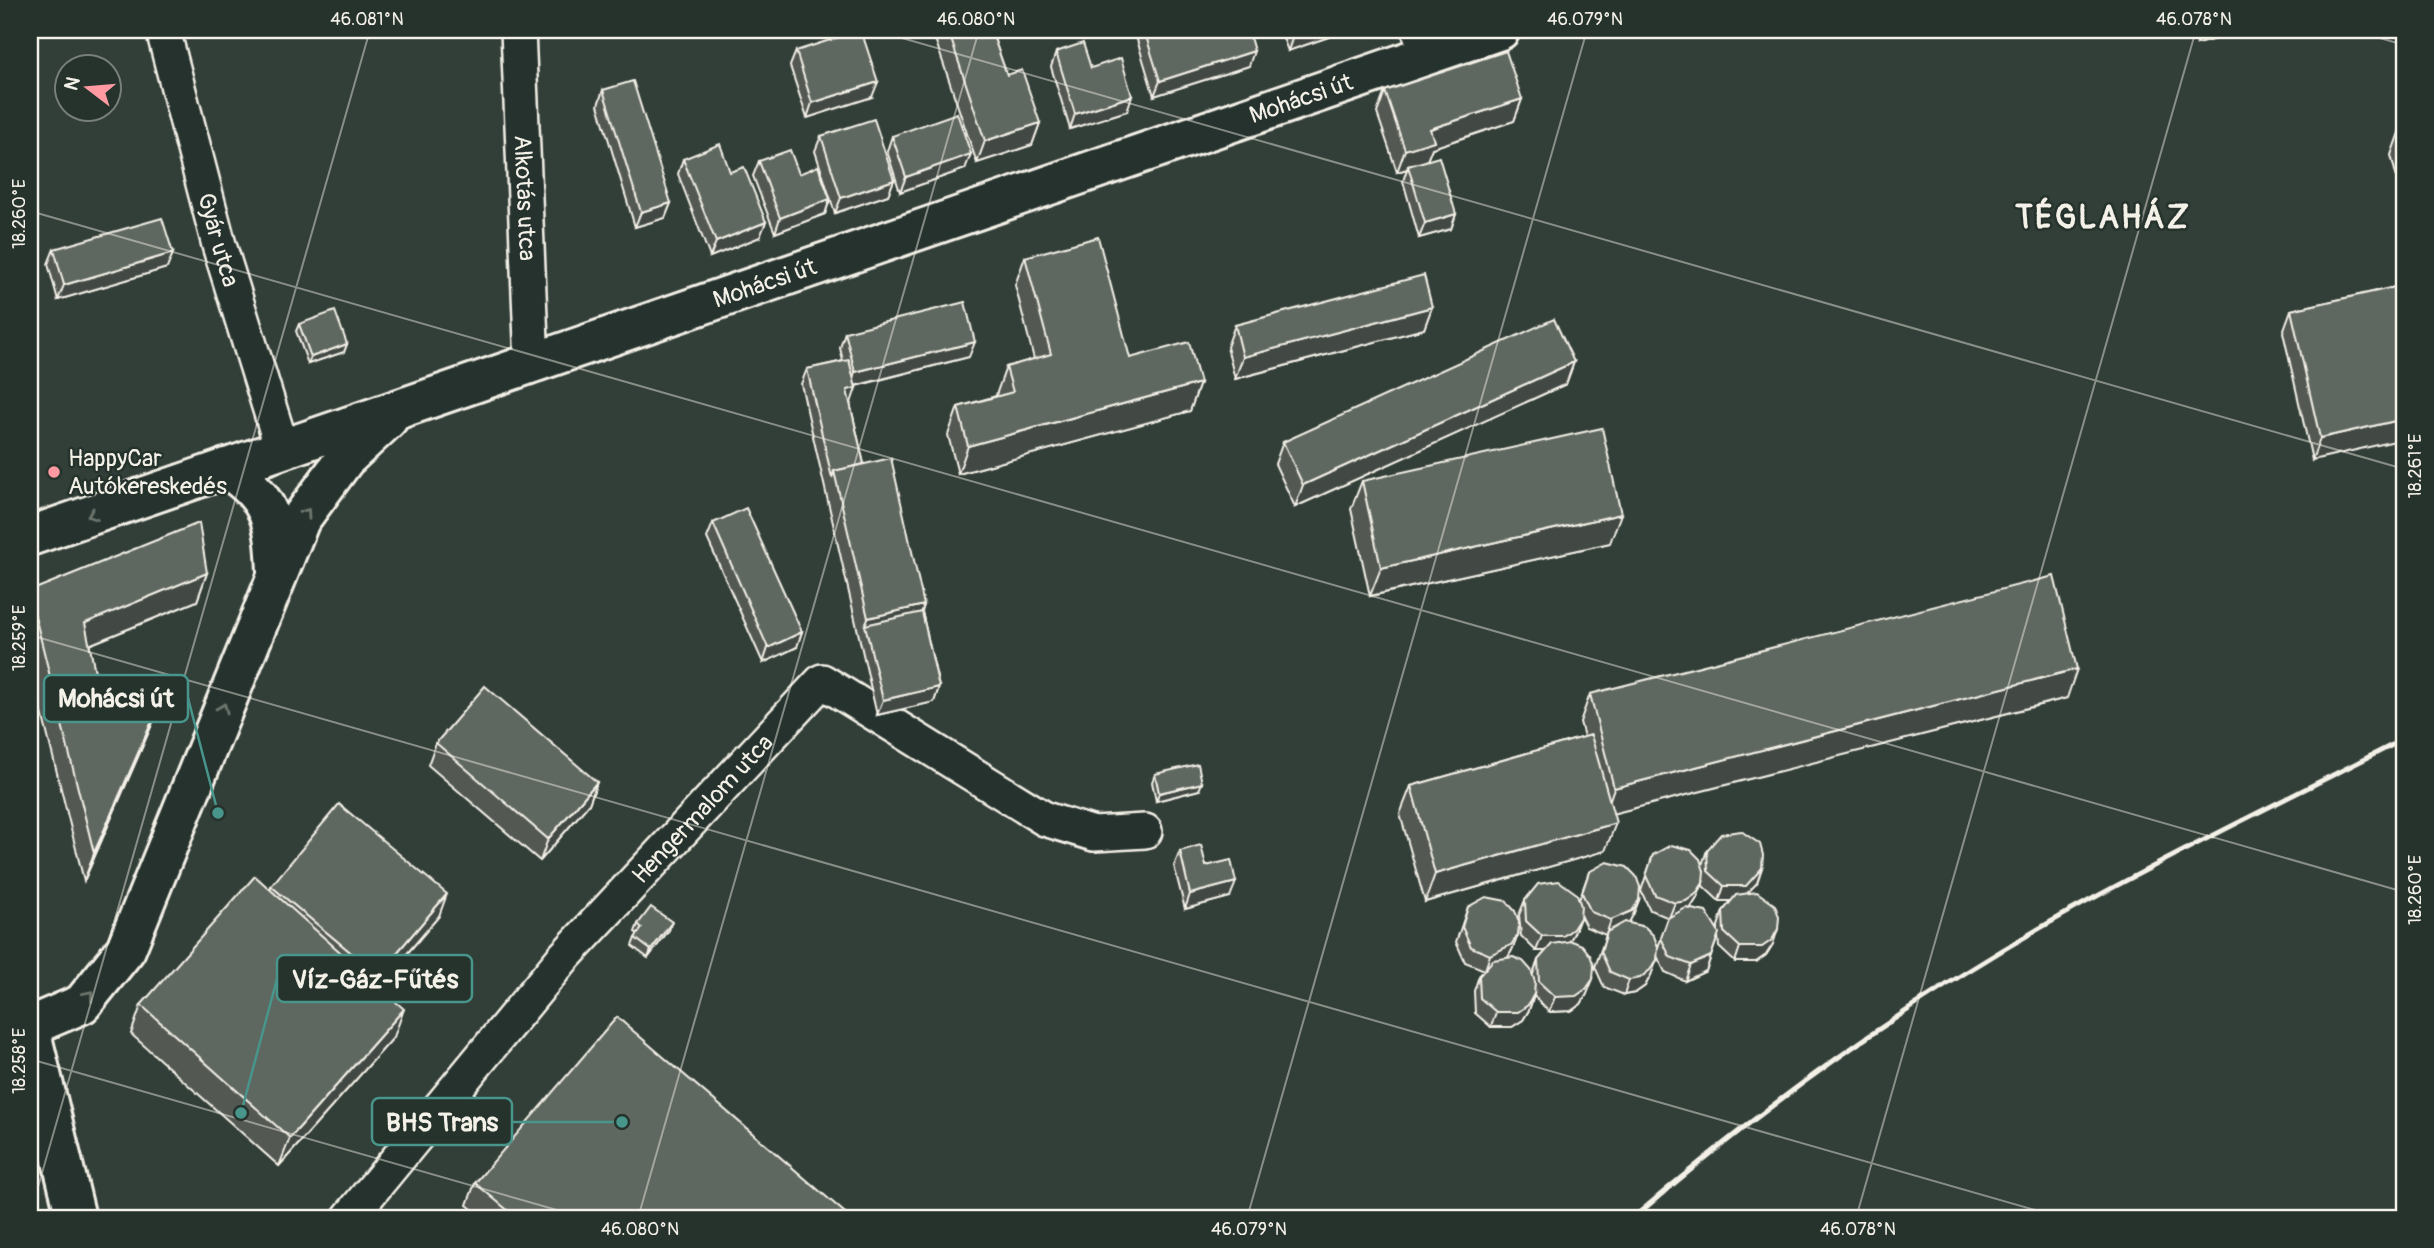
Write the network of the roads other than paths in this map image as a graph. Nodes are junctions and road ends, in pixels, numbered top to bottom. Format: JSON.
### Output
{"nodes":[{"id":1,"x":163,"y":30,"type":"edge"},
{"id":2,"x":518,"y":30,"type":"edge"},
{"id":3,"x":1500,"y":30,"type":"edge"},
{"id":4,"x":1424,"y":43,"type":"edge"},
{"id":5,"x":532,"y":365,"type":"junction"},
{"id":6,"x":394,"y":413,"type":"junction"},
{"id":7,"x":282,"y":448,"type":"junction"},
{"id":8,"x":226,"y":468,"type":"junction"},
{"id":9,"x":30,"y":536,"type":"edge"},
{"id":10,"x":277,"y":574,"type":"junction"},
{"id":11,"x":1145,"y":831,"type":"dead end"},
{"id":12,"x":30,"y":1028,"type":"edge"},
{"id":13,"x":76,"y":1218,"type":"edge"},
{"id":14,"x":349,"y":1218,"type":"edge"}],
"edges":[{"from":1,"to":7,"type":"street","name":"Gyár utca"},
{"from":2,"to":5,"type":"street","name":"Alkotás utca"},
{"from":3,"to":4,"type":"main road","name":"Mohácsi út"},
{"from":4,"to":5,"type":"main road","name":"Mohácsi út"},
{"from":5,"to":6,"type":"main road","name":"Mohácsi út"},
{"from":6,"to":7,"type":"main road","name":"Mohácsi út"},
{"from":10,"to":6,"type":"main road","one_way":true},
{"from":7,"to":8,"type":"main road","name":"Mohácsi út"},
{"from":8,"to":9,"type":"main road","name":"Mohácsi út","one_way":true},
{"from":8,"to":10,"type":"main road"},
{"from":12,"to":10,"type":"main road","one_way":true},
{"from":11,"to":14,"type":"street","name":"Hengermalom utca"},
{"from":12,"to":13,"type":"main road"}]}
